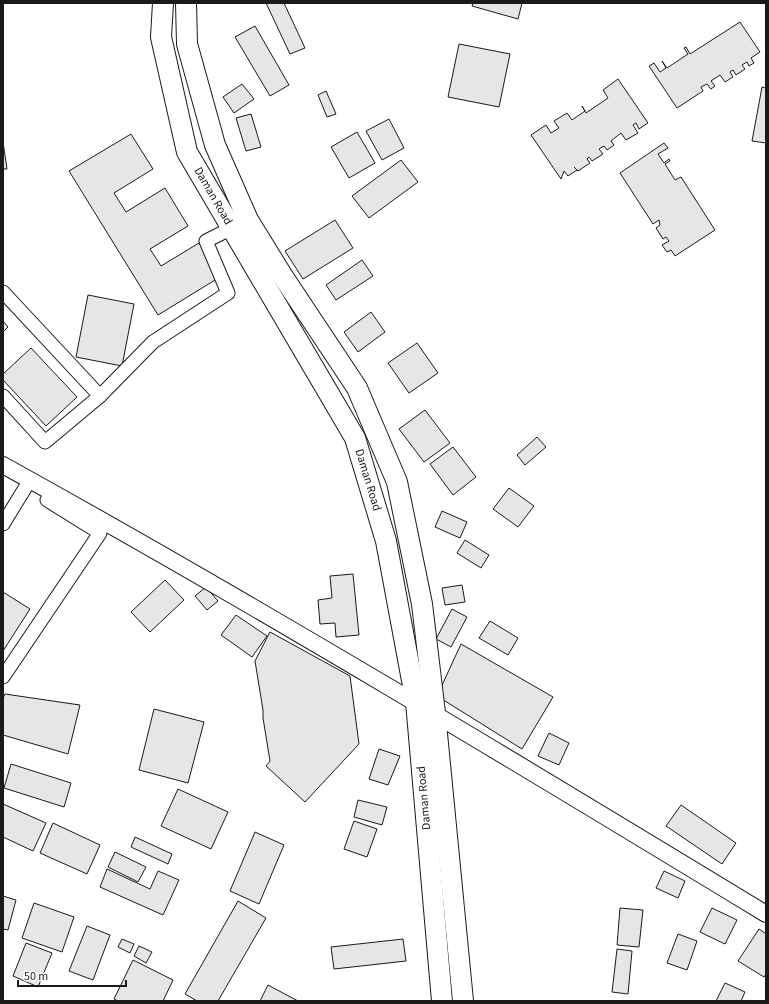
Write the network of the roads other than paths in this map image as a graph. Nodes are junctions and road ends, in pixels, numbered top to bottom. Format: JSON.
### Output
{"nodes":[{"id":1,"x":163,"y":3,"type":"edge"},
{"id":2,"x":186,"y":3,"type":"edge"},
{"id":3,"x":232,"y":228,"type":"junction"},
{"id":4,"x":3,"y":292,"type":"edge"},
{"id":5,"x":3,"y":396,"type":"edge"},
{"id":6,"x":100,"y":396,"type":"junction"},
{"id":7,"x":3,"y":465,"type":"edge"},
{"id":8,"x":30,"y":480,"type":"junction"},
{"id":9,"x":52,"y":493,"type":"junction"},
{"id":10,"x":3,"y":524,"type":"edge"},
{"id":11,"x":3,"y":677,"type":"edge"},
{"id":12,"x":416,"y":702,"type":"junction"},
{"id":13,"x":435,"y":713,"type":"junction"},
{"id":14,"x":766,"y":914,"type":"edge"},
{"id":15,"x":442,"y":1001,"type":"edge"},
{"id":16,"x":463,"y":1001,"type":"edge"}],
"edges":[{"from":1,"to":3,"type":"main road","name":"Daman Road"},
{"from":2,"to":13,"type":"main road"},
{"from":3,"to":6,"type":"street"},
{"from":3,"to":12,"type":"main road","name":"Daman Road"},
{"from":4,"to":6,"type":"street"},
{"from":5,"to":6,"type":"street"},
{"from":7,"to":8,"type":"street"},
{"from":8,"to":9,"type":"street"},
{"from":8,"to":10,"type":"street"},
{"from":9,"to":11,"type":"street"},
{"from":9,"to":12,"type":"street"},
{"from":12,"to":13,"type":"street"},
{"from":12,"to":15,"type":"main road","name":"Daman Road"},
{"from":13,"to":14,"type":"street"},
{"from":13,"to":16,"type":"main road"}]}
